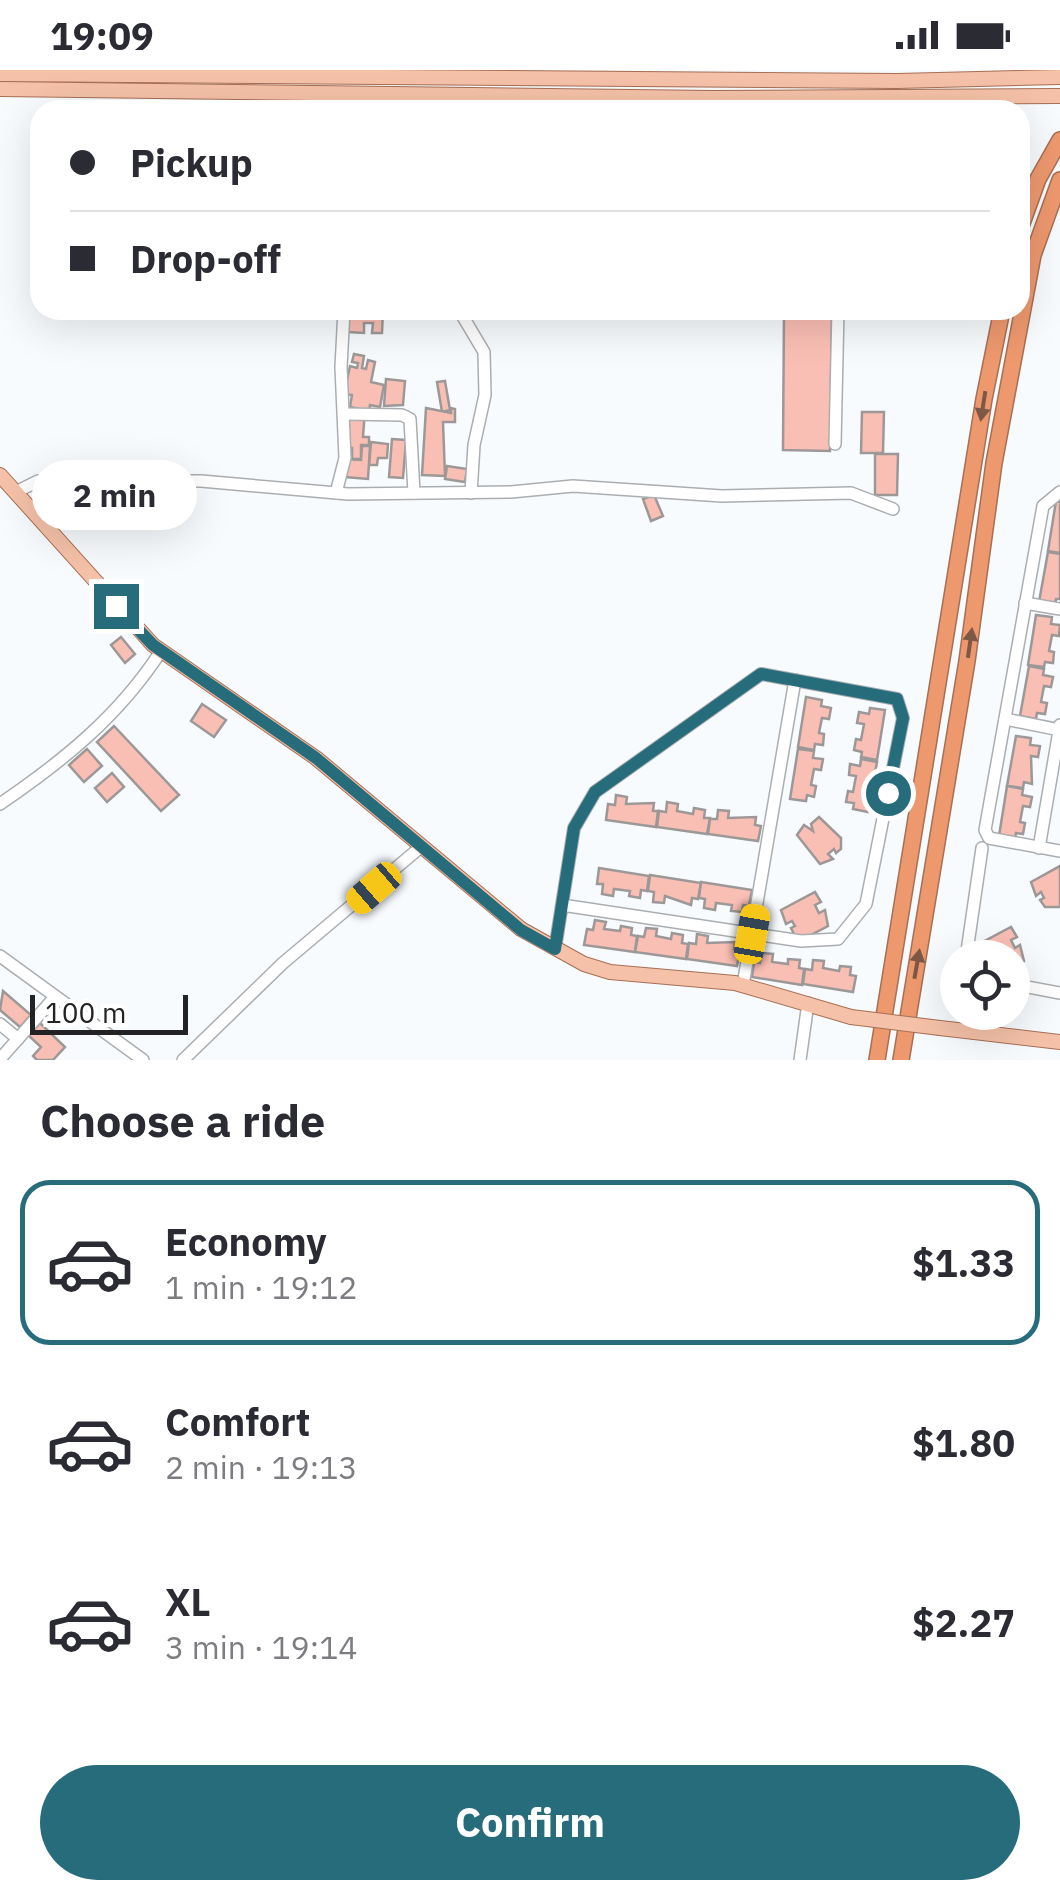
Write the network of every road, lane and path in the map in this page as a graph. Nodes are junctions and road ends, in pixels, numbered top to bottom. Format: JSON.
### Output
{"nodes":[{"id":1,"x":42,"y":72,"type":"edge"},
{"id":2,"x":282,"y":73,"type":"edge"},
{"id":3,"x":0,"y":74,"type":"edge"},
{"id":4,"x":381,"y":74,"type":"edge"},
{"id":5,"x":446,"y":74,"type":"edge"},
{"id":6,"x":406,"y":75,"type":"edge"},
{"id":7,"x":740,"y":75,"type":"edge"},
{"id":8,"x":898,"y":76,"type":"edge"},
{"id":9,"x":1060,"y":77,"type":"edge"},
{"id":10,"x":0,"y":89,"type":"edge"},
{"id":11,"x":1060,"y":96,"type":"edge"},
{"id":12,"x":295,"y":100,"type":"edge"},
{"id":13,"x":930,"y":100,"type":"edge"},
{"id":14,"x":1060,"y":140,"type":"edge"},
{"id":15,"x":1060,"y":180,"type":"edge"},
{"id":16,"x":1030,"y":201,"type":"edge"},
{"id":17,"x":1030,"y":271,"type":"edge"},
{"id":18,"x":343,"y":320,"type":"edge"},
{"id":19,"x":466,"y":320,"type":"edge"},
{"id":20,"x":838,"y":320,"type":"edge"},
{"id":21,"x":1000,"y":320,"type":"edge"},
{"id":22,"x":1021,"y":320,"type":"edge"},
{"id":23,"x":345,"y":414,"type":"junction"},
{"id":24,"x":835,"y":444,"type":"dead end"},
{"id":25,"x":0,"y":475,"type":"edge"},
{"id":26,"x":16,"y":492,"type":"junction"},
{"id":27,"x":1060,"y":492,"type":"edge"},
{"id":28,"x":336,"y":493,"type":"junction"},
{"id":29,"x":471,"y":493,"type":"junction"},
{"id":30,"x":414,"y":494,"type":"junction"},
{"id":31,"x":893,"y":509,"type":"dead end"},
{"id":32,"x":1026,"y":603,"type":"junction"},
{"id":33,"x":1060,"y":608,"type":"edge"},
{"id":34,"x":161,"y":651,"type":"junction"},
{"id":35,"x":796,"y":680,"type":"junction"},
{"id":36,"x":1005,"y":719,"type":"junction"},
{"id":37,"x":1060,"y":728,"type":"edge"},
{"id":38,"x":0,"y":804,"type":"edge"},
{"id":39,"x":422,"y":846,"type":"junction"},
{"id":40,"x":982,"y":848,"type":"dead end"},
{"id":41,"x":1039,"y":848,"type":"junction"},
{"id":42,"x":1060,"y":851,"type":"edge"},
{"id":43,"x":562,"y":905,"type":"junction"},
{"id":44,"x":752,"y":934,"type":"junction"},
{"id":45,"x":969,"y":940,"type":"edge"},
{"id":46,"x":555,"y":949,"type":"junction"},
{"id":47,"x":0,"y":956,"type":"edge"},
{"id":48,"x":744,"y":985,"type":"junction"},
{"id":49,"x":1030,"y":987,"type":"edge"},
{"id":50,"x":1060,"y":993,"type":"edge"},
{"id":51,"x":55,"y":996,"type":"junction"},
{"id":52,"x":808,"y":1003,"type":"junction"},
{"id":53,"x":0,"y":1024,"type":"edge"},
{"id":54,"x":18,"y":1039,"type":"junction"},
{"id":55,"x":1060,"y":1039,"type":"edge"},
{"id":56,"x":0,"y":1059,"type":"edge"},
{"id":57,"x":144,"y":1060,"type":"edge"},
{"id":58,"x":183,"y":1060,"type":"edge"},
{"id":59,"x":800,"y":1060,"type":"edge"},
{"id":60,"x":877,"y":1060,"type":"edge"},
{"id":61,"x":901,"y":1060,"type":"edge"}],
"edges":[{"from":1,"to":2,"type":"main road"},
{"from":1,"to":3,"type":"main road"},
{"from":2,"to":4,"type":"main road"},
{"from":4,"to":6,"type":"main road"},
{"from":5,"to":6,"type":"main road"},
{"from":5,"to":7,"type":"main road"},
{"from":7,"to":8,"type":"main road"},
{"from":8,"to":9,"type":"main road"},
{"from":10,"to":12,"type":"main road"},
{"from":11,"to":13,"type":"main road"},
{"from":14,"to":16,"type":"highway"},
{"from":17,"to":15,"type":"highway","one_way":true},
{"from":18,"to":23,"type":"street"},
{"from":19,"to":29,"type":"street"},
{"from":20,"to":24,"type":"street"},
{"from":21,"to":60,"type":"highway","one_way":true},
{"from":61,"to":22,"type":"highway","one_way":true},
{"from":23,"to":28,"type":"street"},
{"from":23,"to":30,"type":"street"},
{"from":25,"to":26,"type":"main road"},
{"from":26,"to":28,"type":"street"},
{"from":26,"to":34,"type":"main road"},
{"from":27,"to":32,"type":"street"},
{"from":28,"to":30,"type":"street"},
{"from":29,"to":30,"type":"street"},
{"from":29,"to":31,"type":"street"},
{"from":32,"to":33,"type":"street"},
{"from":32,"to":36,"type":"street"},
{"from":34,"to":38,"type":"street"},
{"from":34,"to":39,"type":"main road"},
{"from":35,"to":43,"type":"street"},
{"from":35,"to":44,"type":"street"},
{"from":35,"to":44,"type":"street"},
{"from":36,"to":37,"type":"street"},
{"from":36,"to":41,"type":"street"},
{"from":37,"to":41,"type":"street"},
{"from":39,"to":46,"type":"main road"},
{"from":39,"to":58,"type":"street"},
{"from":40,"to":45,"type":"street"},
{"from":41,"to":42,"type":"street"},
{"from":43,"to":44,"type":"street"},
{"from":43,"to":46,"type":"street"},
{"from":44,"to":48,"type":"street"},
{"from":46,"to":48,"type":"main road"},
{"from":47,"to":51,"type":"street"},
{"from":48,"to":52,"type":"main road"},
{"from":49,"to":50,"type":"street"},
{"from":51,"to":54,"type":"street"},
{"from":51,"to":57,"type":"street"},
{"from":52,"to":55,"type":"main road","bridge":true},
{"from":52,"to":59,"type":"street"},
{"from":53,"to":54,"type":"street"},
{"from":54,"to":56,"type":"street"}]}
